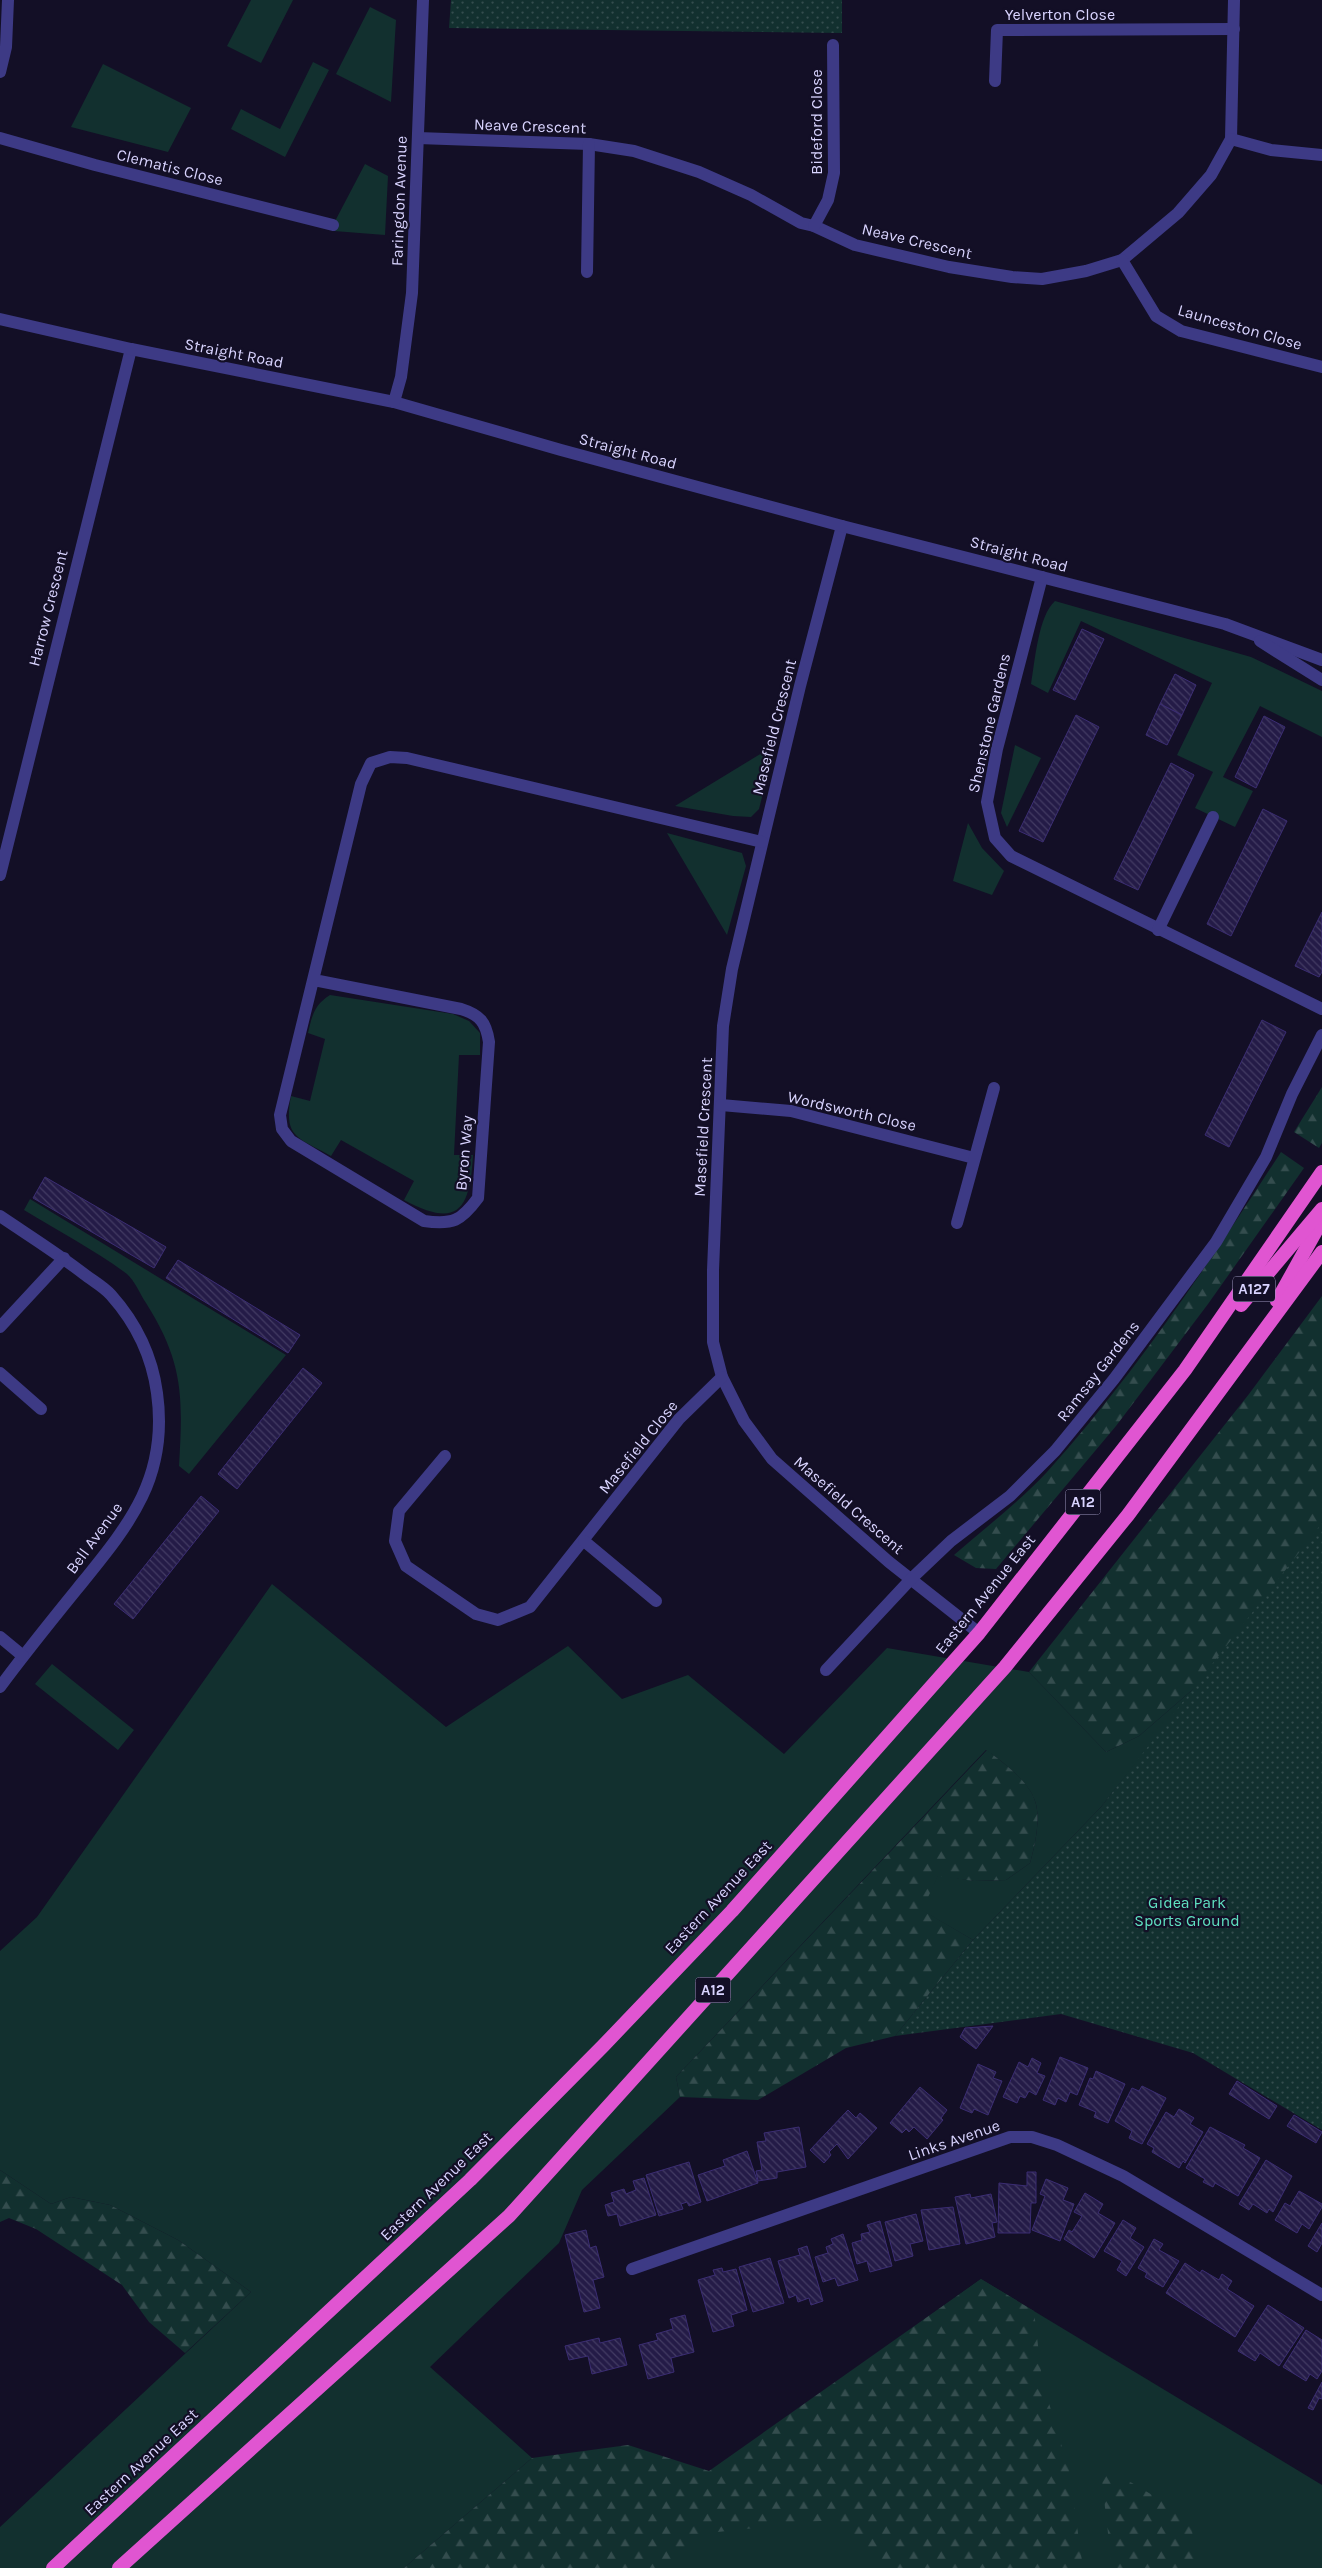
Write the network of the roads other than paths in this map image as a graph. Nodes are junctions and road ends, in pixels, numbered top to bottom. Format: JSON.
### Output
{"nodes":[{"id":1,"x":8,"y":0,"type":"edge"},
{"id":2,"x":423,"y":0,"type":"edge"},
{"id":3,"x":1234,"y":0,"type":"edge"},
{"id":4,"x":1234,"y":29,"type":"junction"},
{"id":5,"x":832,"y":45,"type":"dead end"},
{"id":6,"x":0,"y":72,"type":"edge"},
{"id":7,"x":995,"y":81,"type":"dead end"},
{"id":8,"x":0,"y":138,"type":"edge"},
{"id":9,"x":418,"y":138,"type":"junction"},
{"id":10,"x":1231,"y":139,"type":"junction"},
{"id":11,"x":589,"y":144,"type":"junction"},
{"id":12,"x":1322,"y":155,"type":"edge"},
{"id":13,"x":333,"y":225,"type":"dead end"},
{"id":14,"x":814,"y":226,"type":"junction"},
{"id":15,"x":1122,"y":260,"type":"junction"},
{"id":16,"x":587,"y":272,"type":"dead end"},
{"id":17,"x":0,"y":319,"type":"edge"},
{"id":18,"x":131,"y":349,"type":"junction"},
{"id":19,"x":1322,"y":367,"type":"edge"},
{"id":20,"x":394,"y":402,"type":"junction"},
{"id":21,"x":842,"y":526,"type":"junction"},
{"id":22,"x":1042,"y":577,"type":"junction"},
{"id":23,"x":1243,"y":630,"type":"junction"},
{"id":24,"x":1322,"y":660,"type":"edge"},
{"id":25,"x":1322,"y":680,"type":"edge"},
{"id":26,"x":1213,"y":817,"type":"dead end"},
{"id":27,"x":762,"y":842,"type":"junction"},
{"id":28,"x":0,"y":875,"type":"edge"},
{"id":29,"x":1158,"y":930,"type":"junction"},
{"id":30,"x":314,"y":980,"type":"junction"},
{"id":31,"x":1322,"y":1009,"type":"edge"},
{"id":32,"x":1322,"y":1035,"type":"edge"},
{"id":33,"x":994,"y":1088,"type":"dead end"},
{"id":34,"x":721,"y":1106,"type":"junction"},
{"id":35,"x":974,"y":1158,"type":"junction"},
{"id":36,"x":1322,"y":1172,"type":"edge"},
{"id":37,"x":1322,"y":1209,"type":"edge"},
{"id":38,"x":0,"y":1216,"type":"edge"},
{"id":39,"x":1322,"y":1220,"type":"edge"},
{"id":40,"x":957,"y":1223,"type":"dead end"},
{"id":41,"x":1322,"y":1252,"type":"edge"},
{"id":42,"x":64,"y":1258,"type":"junction"},
{"id":43,"x":0,"y":1327,"type":"edge"},
{"id":44,"x":1247,"y":1357,"type":"junction"},
{"id":45,"x":1186,"y":1370,"type":"junction"},
{"id":46,"x":0,"y":1373,"type":"edge"},
{"id":47,"x":722,"y":1377,"type":"junction"},
{"id":48,"x":41,"y":1410,"type":"dead end"},
{"id":49,"x":445,"y":1456,"type":"dead end"},
{"id":50,"x":584,"y":1541,"type":"junction"},
{"id":51,"x":911,"y":1578,"type":"junction"},
{"id":52,"x":656,"y":1601,"type":"dead end"},
{"id":53,"x":979,"y":1633,"type":"junction"},
{"id":54,"x":0,"y":1637,"type":"edge"},
{"id":55,"x":24,"y":1656,"type":"junction"},
{"id":56,"x":826,"y":1670,"type":"dead end"},
{"id":57,"x":0,"y":1687,"type":"edge"},
{"id":58,"x":632,"y":2269,"type":"dead end"},
{"id":59,"x":1322,"y":2295,"type":"edge"},
{"id":60,"x":53,"y":2568,"type":"edge"},
{"id":61,"x":119,"y":2568,"type":"edge"}],
"edges":[{"from":1,"to":6,"type":"street"},
{"from":2,"to":9,"type":"street","name":"Faringdon Avenue"},
{"from":3,"to":4,"type":"street","name":"Neave Crescent"},
{"from":4,"to":7,"type":"street","name":"Yelverton Close"},
{"from":4,"to":10,"type":"street","name":"Neave Crescent"},
{"from":5,"to":14,"type":"street","name":"Bideford Close"},
{"from":8,"to":13,"type":"street","name":"Clematis Close"},
{"from":9,"to":11,"type":"street","name":"Neave Crescent"},
{"from":9,"to":20,"type":"street","name":"Faringdon Avenue"},
{"from":10,"to":12,"type":"street"},
{"from":10,"to":15,"type":"street","name":"Neave Crescent"},
{"from":11,"to":14,"type":"street","name":"Neave Crescent"},
{"from":11,"to":16,"type":"street"},
{"from":14,"to":15,"type":"street","name":"Neave Crescent"},
{"from":15,"to":19,"type":"street","name":"Launceston Close"},
{"from":17,"to":18,"type":"street","name":"Straight Road"},
{"from":18,"to":20,"type":"street","name":"Straight Road"},
{"from":18,"to":28,"type":"street","name":"Harrow Crescent"},
{"from":20,"to":21,"type":"street","name":"Straight Road"},
{"from":21,"to":22,"type":"street","name":"Straight Road"},
{"from":21,"to":27,"type":"street","name":"Masefield Crescent"},
{"from":22,"to":23,"type":"street","name":"Straight Road"},
{"from":22,"to":29,"type":"street","name":"Shenstone Gardens"},
{"from":23,"to":24,"type":"street","name":"Straight Road"},
{"from":23,"to":25,"type":"street","name":"Straight Road"},
{"from":26,"to":29,"type":"street"},
{"from":27,"to":30,"type":"street","name":"Byron Way"},
{"from":27,"to":34,"type":"street","name":"Masefield Crescent"},
{"from":29,"to":31,"type":"street","name":"Shenstone Gardens"},
{"from":30,"to":30,"type":"street","name":"Byron Way"},
{"from":32,"to":51,"type":"street","name":"Ramsay Gardens"},
{"from":33,"to":35,"type":"street"},
{"from":34,"to":35,"type":"street","name":"Wordsworth Close"},
{"from":34,"to":47,"type":"street","name":"Masefield Crescent"},
{"from":35,"to":40,"type":"street"},
{"from":36,"to":45,"type":"highway","name":"Eastern Avenue East","number":"A12"},
{"from":37,"to":45,"type":"highway","number":"A127"},
{"from":38,"to":42,"type":"street","name":"Bell Avenue"},
{"from":39,"to":44,"type":"highway","number":"A127"},
{"from":41,"to":44,"type":"highway","number":"A12"},
{"from":42,"to":43,"type":"street"},
{"from":42,"to":55,"type":"street","name":"Bell Avenue"},
{"from":44,"to":61,"type":"highway","number":"A12"},
{"from":45,"to":53,"type":"highway","name":"Eastern Avenue East","number":"A12"},
{"from":46,"to":48,"type":"street"},
{"from":47,"to":50,"type":"street","name":"Masefield Close"},
{"from":47,"to":51,"type":"street","name":"Masefield Crescent"},
{"from":49,"to":50,"type":"street","name":"Masefield Close"},
{"from":50,"to":52,"type":"street"},
{"from":51,"to":53,"type":"street","name":"Masefield Crescent"},
{"from":51,"to":56,"type":"street","name":"Ramsay Gardens"},
{"from":53,"to":60,"type":"highway","name":"Eastern Avenue East","number":"A12"},
{"from":54,"to":55,"type":"street"},
{"from":55,"to":57,"type":"street","name":"Bell Avenue"},
{"from":58,"to":59,"type":"street","name":"Links Avenue"}]}
